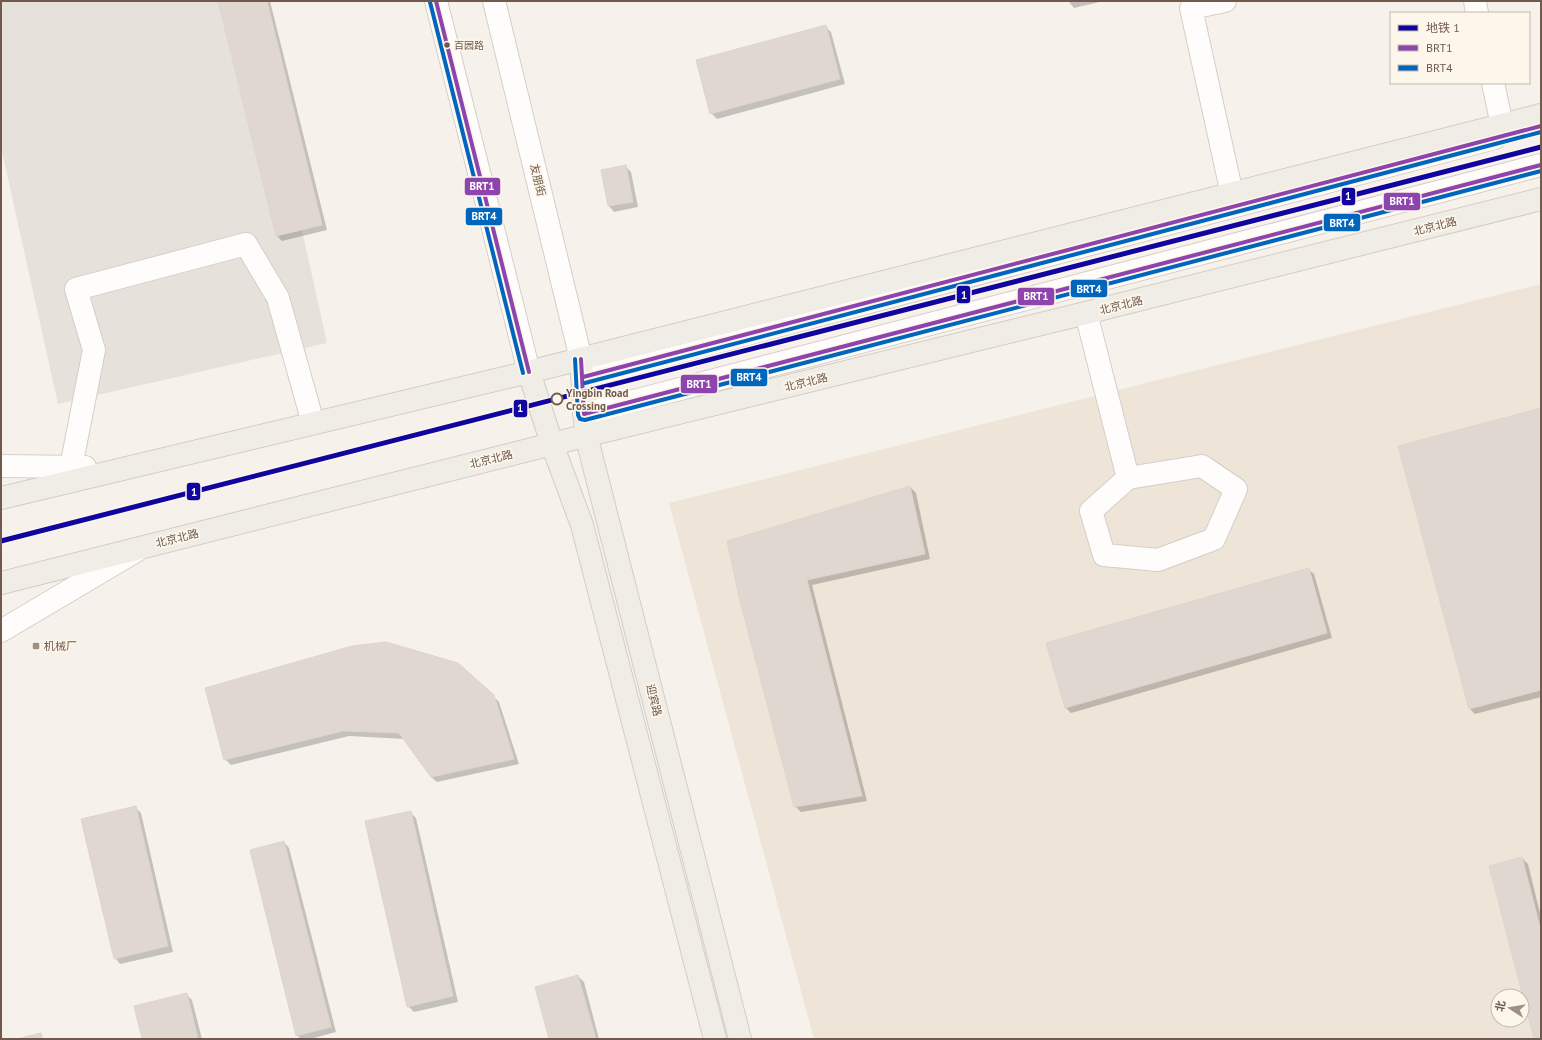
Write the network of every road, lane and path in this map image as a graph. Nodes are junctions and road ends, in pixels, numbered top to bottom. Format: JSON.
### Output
{"nodes":[{"id":1,"x":436,"y":1,"type":"edge"},
{"id":2,"x":494,"y":1,"type":"edge"},
{"id":3,"x":1225,"y":1,"type":"edge"},
{"id":4,"x":1475,"y":1,"type":"edge"},
{"id":5,"x":1477,"y":12,"type":"edge"},
{"id":6,"x":1493,"y":84,"type":"edge"},
{"id":7,"x":1541,"y":115,"type":"edge"},
{"id":8,"x":1502,"y":125,"type":"junction"},
{"id":9,"x":1541,"y":126,"type":"edge"},
{"id":10,"x":1541,"y":166,"type":"edge"},
{"id":11,"x":1232,"y":194,"type":"junction"},
{"id":12,"x":1541,"y":199,"type":"edge"},
{"id":13,"x":1086,"y":313,"type":"junction"},
{"id":14,"x":582,"y":368,"type":"junction"},
{"id":15,"x":529,"y":372,"type":"junction"},
{"id":16,"x":312,"y":423,"type":"junction"},
{"id":17,"x":585,"y":425,"type":"junction"},
{"id":18,"x":552,"y":444,"type":"junction"},
{"id":19,"x":1,"y":466,"type":"edge"},
{"id":20,"x":71,"y":467,"type":"junction"},
{"id":21,"x":126,"y":468,"type":"junction"},
{"id":22,"x":1128,"y":478,"type":"junction"},
{"id":23,"x":1,"y":498,"type":"edge"},
{"id":24,"x":144,"y":547,"type":"junction"},
{"id":25,"x":1,"y":583,"type":"edge"},
{"id":26,"x":1,"y":631,"type":"edge"},
{"id":27,"x":715,"y":1039,"type":"edge"},
{"id":28,"x":740,"y":1039,"type":"edge"}],
"edges":[{"from":1,"to":15,"type":"street"},
{"from":2,"to":14,"type":"street","name":"友朋街"},
{"from":3,"to":11,"type":"street"},
{"from":4,"to":5,"type":"street"},
{"from":6,"to":8,"type":"street"},
{"from":7,"to":8,"type":"main road"},
{"from":8,"to":11,"type":"main road"},
{"from":9,"to":14,"type":"street"},
{"from":10,"to":17,"type":"street"},
{"from":11,"to":14,"type":"main road"},
{"from":12,"to":13,"type":"main road","name":"北京北路"},
{"from":13,"to":17,"type":"main road","name":"北京北路"},
{"from":13,"to":22,"type":"street"},
{"from":14,"to":15,"type":"main road"},
{"from":14,"to":17,"type":"main road","name":"迎宾路"},
{"from":15,"to":16,"type":"main road"},
{"from":15,"to":18,"type":"main road"},
{"from":16,"to":20,"type":"street"},
{"from":16,"to":21,"type":"main road"},
{"from":17,"to":18,"type":"main road","name":"北京北路"},
{"from":17,"to":28,"type":"main road","name":"迎宾路"},
{"from":18,"to":24,"type":"main road","name":"北京北路"},
{"from":18,"to":27,"type":"main road"},
{"from":19,"to":20,"type":"street"},
{"from":20,"to":21,"type":"street"},
{"from":21,"to":23,"type":"main road"},
{"from":22,"to":22,"type":"street"},
{"from":24,"to":25,"type":"main road","name":"北京北路"},
{"from":24,"to":26,"type":"street"}]}
